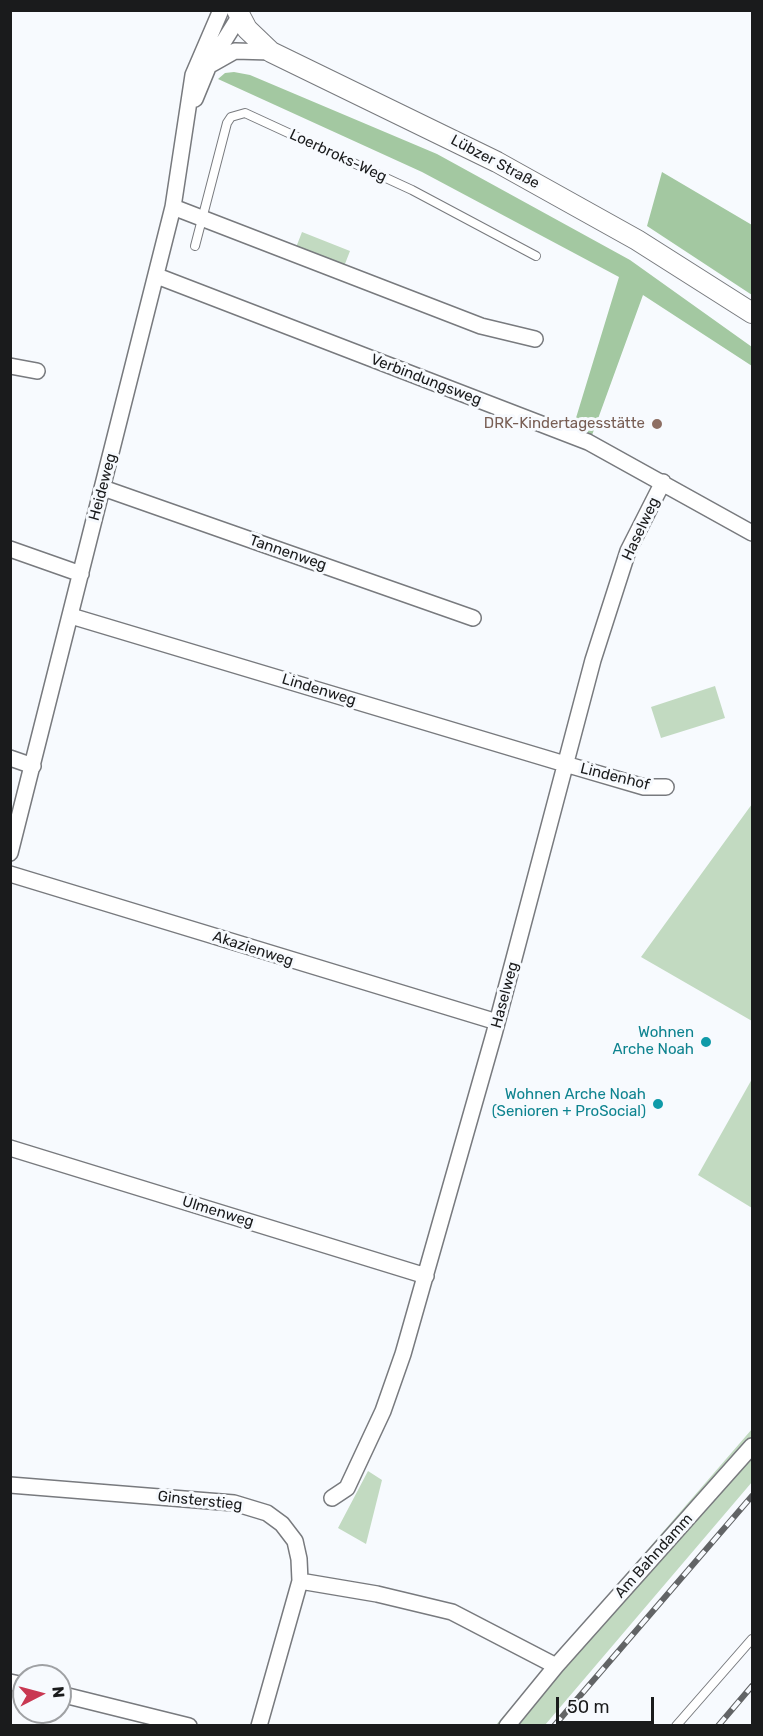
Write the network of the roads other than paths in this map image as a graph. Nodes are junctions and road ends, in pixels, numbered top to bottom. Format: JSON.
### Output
{"nodes":[{"id":1,"x":229,"y":15,"type":"edge"},
{"id":2,"x":271,"y":52,"type":"junction"},
{"id":3,"x":209,"y":65,"type":"junction"},
{"id":4,"x":188,"y":119,"type":"junction"},
{"id":5,"x":173,"y":207,"type":"junction"},
{"id":6,"x":203,"y":218,"type":"junction"},
{"id":7,"x":195,"y":246,"type":"dead end"},
{"id":8,"x":536,"y":256,"type":"dead end"},
{"id":9,"x":157,"y":276,"type":"junction"},
{"id":10,"x":753,"y":313,"type":"edge"},
{"id":11,"x":535,"y":339,"type":"dead end"},
{"id":12,"x":10,"y":366,"type":"edge"},
{"id":13,"x":37,"y":371,"type":"dead end"},
{"id":14,"x":663,"y":482,"type":"junction"},
{"id":15,"x":103,"y":488,"type":"junction"},
{"id":16,"x":753,"y":533,"type":"edge"},
{"id":17,"x":10,"y":549,"type":"edge"},
{"id":18,"x":81,"y":574,"type":"junction"},
{"id":19,"x":71,"y":616,"type":"junction"},
{"id":20,"x":472,"y":618,"type":"dead end"},
{"id":21,"x":10,"y":758,"type":"edge"},
{"id":22,"x":566,"y":764,"type":"junction"},
{"id":23,"x":33,"y":766,"type":"junction"},
{"id":24,"x":666,"y":787,"type":"dead end"},
{"id":25,"x":10,"y":853,"type":"edge"},
{"id":26,"x":10,"y":874,"type":"edge"},
{"id":27,"x":497,"y":1022,"type":"junction"},
{"id":28,"x":10,"y":1148,"type":"edge"},
{"id":29,"x":426,"y":1276,"type":"junction"},
{"id":30,"x":753,"y":1446,"type":"edge"},
{"id":31,"x":10,"y":1485,"type":"edge"},
{"id":32,"x":332,"y":1498,"type":"dead end"},
{"id":33,"x":300,"y":1581,"type":"junction"},
{"id":34,"x":753,"y":1640,"type":"edge"},
{"id":35,"x":556,"y":1666,"type":"junction"},
{"id":36,"x":72,"y":1697,"type":"edge"},
{"id":37,"x":189,"y":1725,"type":"edge"},
{"id":38,"x":259,"y":1725,"type":"edge"},
{"id":39,"x":507,"y":1725,"type":"edge"},
{"id":40,"x":676,"y":1725,"type":"edge"}],
"edges":[{"from":1,"to":2,"type":"street","name":"Lübzer Straße"},
{"from":1,"to":3,"type":"street","name":"Heideweg"},
{"from":1,"to":4,"type":"street","name":"Heideweg"},
{"from":2,"to":3,"type":"street"},
{"from":2,"to":10,"type":"street","name":"Lübzer Straße"},
{"from":3,"to":4,"type":"street","name":"Heideweg"},
{"from":4,"to":5,"type":"street","name":"Heideweg"},
{"from":5,"to":6,"type":"street"},
{"from":5,"to":9,"type":"street","name":"Heideweg"},
{"from":6,"to":7,"type":"lane"},
{"from":6,"to":8,"type":"lane","name":"Loerbroks-Weg"},
{"from":6,"to":11,"type":"street"},
{"from":9,"to":14,"type":"street","name":"Verbindungsweg"},
{"from":9,"to":15,"type":"street","name":"Heideweg"},
{"from":12,"to":13,"type":"street"},
{"from":14,"to":16,"type":"street","name":"Verbindungsweg"},
{"from":14,"to":22,"type":"street","name":"Haselweg"},
{"from":15,"to":18,"type":"street","name":"Heideweg"},
{"from":15,"to":20,"type":"street","name":"Tannenweg"},
{"from":17,"to":18,"type":"street"},
{"from":18,"to":19,"type":"street","name":"Heideweg"},
{"from":19,"to":22,"type":"street","name":"Lindenweg"},
{"from":19,"to":23,"type":"street","name":"Heideweg"},
{"from":21,"to":23,"type":"street"},
{"from":22,"to":24,"type":"street","name":"Lindenhof"},
{"from":22,"to":27,"type":"street","name":"Haselweg"},
{"from":23,"to":25,"type":"street","name":"Heideweg"},
{"from":26,"to":27,"type":"street","name":"Akazienweg"},
{"from":27,"to":29,"type":"street","name":"Haselweg"},
{"from":28,"to":29,"type":"street","name":"Ulmenweg"},
{"from":29,"to":32,"type":"street","name":"Haselweg"},
{"from":30,"to":35,"type":"street","name":"Am Bahndamm"},
{"from":31,"to":33,"type":"street","name":"Ginsterstieg"},
{"from":33,"to":35,"type":"street"},
{"from":33,"to":38,"type":"street","name":"Ginsterstieg"},
{"from":34,"to":40,"type":"lane"},
{"from":35,"to":39,"type":"street","name":"Am Bahndamm"},
{"from":36,"to":37,"type":"street"}]}
